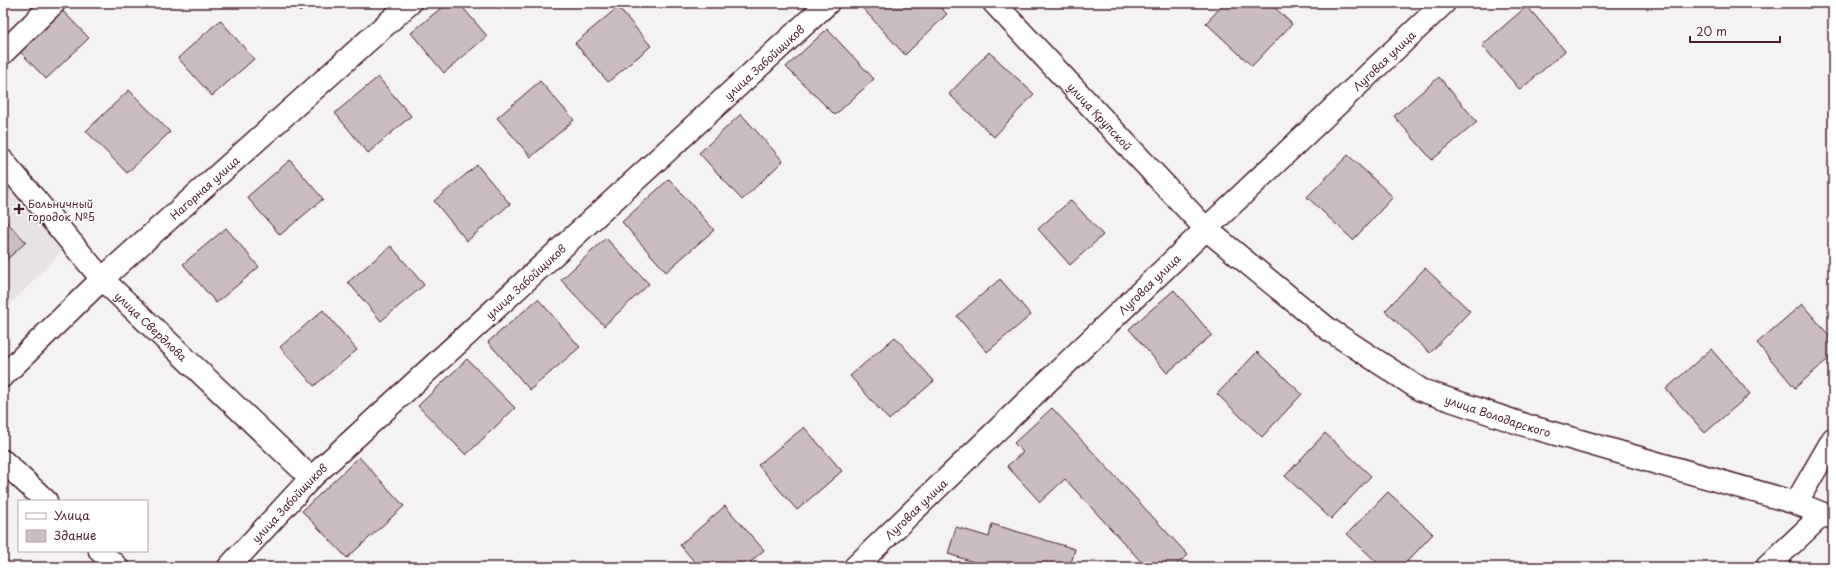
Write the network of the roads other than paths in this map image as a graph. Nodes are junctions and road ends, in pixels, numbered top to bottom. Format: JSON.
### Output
{"nodes":[{"id":1,"x":54,"y":3,"type":"edge"},
{"id":2,"x":410,"y":3,"type":"edge"},
{"id":3,"x":828,"y":3,"type":"edge"},
{"id":4,"x":994,"y":3,"type":"edge"},
{"id":5,"x":1444,"y":3,"type":"edge"},
{"id":6,"x":3,"y":53,"type":"edge"},
{"id":7,"x":3,"y":161,"type":"edge"},
{"id":8,"x":1206,"y":229,"type":"junction"},
{"id":9,"x":102,"y":279,"type":"junction"},
{"id":10,"x":3,"y":376,"type":"edge"},
{"id":11,"x":1833,"y":439,"type":"edge"},
{"id":12,"x":3,"y":461,"type":"edge"},
{"id":13,"x":311,"y":478,"type":"junction"},
{"id":14,"x":45,"y":500,"type":"edge"},
{"id":15,"x":1796,"y":503,"type":"junction"},
{"id":16,"x":1828,"y":516,"type":"edge"},
{"id":17,"x":101,"y":552,"type":"edge"},
{"id":18,"x":117,"y":567,"type":"edge"},
{"id":19,"x":229,"y":567,"type":"edge"},
{"id":20,"x":856,"y":567,"type":"edge"},
{"id":21,"x":1767,"y":567,"type":"edge"}],
"edges":[{"from":1,"to":6,"type":"street"},
{"from":2,"to":9,"type":"street","name":"Нагорная улица"},
{"from":3,"to":13,"type":"street","name":"улица Забойщиков"},
{"from":4,"to":8,"type":"street","name":"улица Крупской"},
{"from":5,"to":8,"type":"street","name":"Луговая улица"},
{"from":7,"to":9,"type":"street","name":"улица Свердлова"},
{"from":8,"to":15,"type":"street","name":"улица Володарского"},
{"from":8,"to":20,"type":"street","name":"Луговая улица"},
{"from":9,"to":10,"type":"street","name":"Нагорная улица"},
{"from":9,"to":13,"type":"street","name":"улица Свердлова"},
{"from":11,"to":15,"type":"street"},
{"from":12,"to":14,"type":"street"},
{"from":13,"to":19,"type":"street","name":"улица Забойщиков"},
{"from":15,"to":16,"type":"street","name":"улица Володарского"},
{"from":16,"to":21,"type":"street"},
{"from":17,"to":18,"type":"street"}]}
